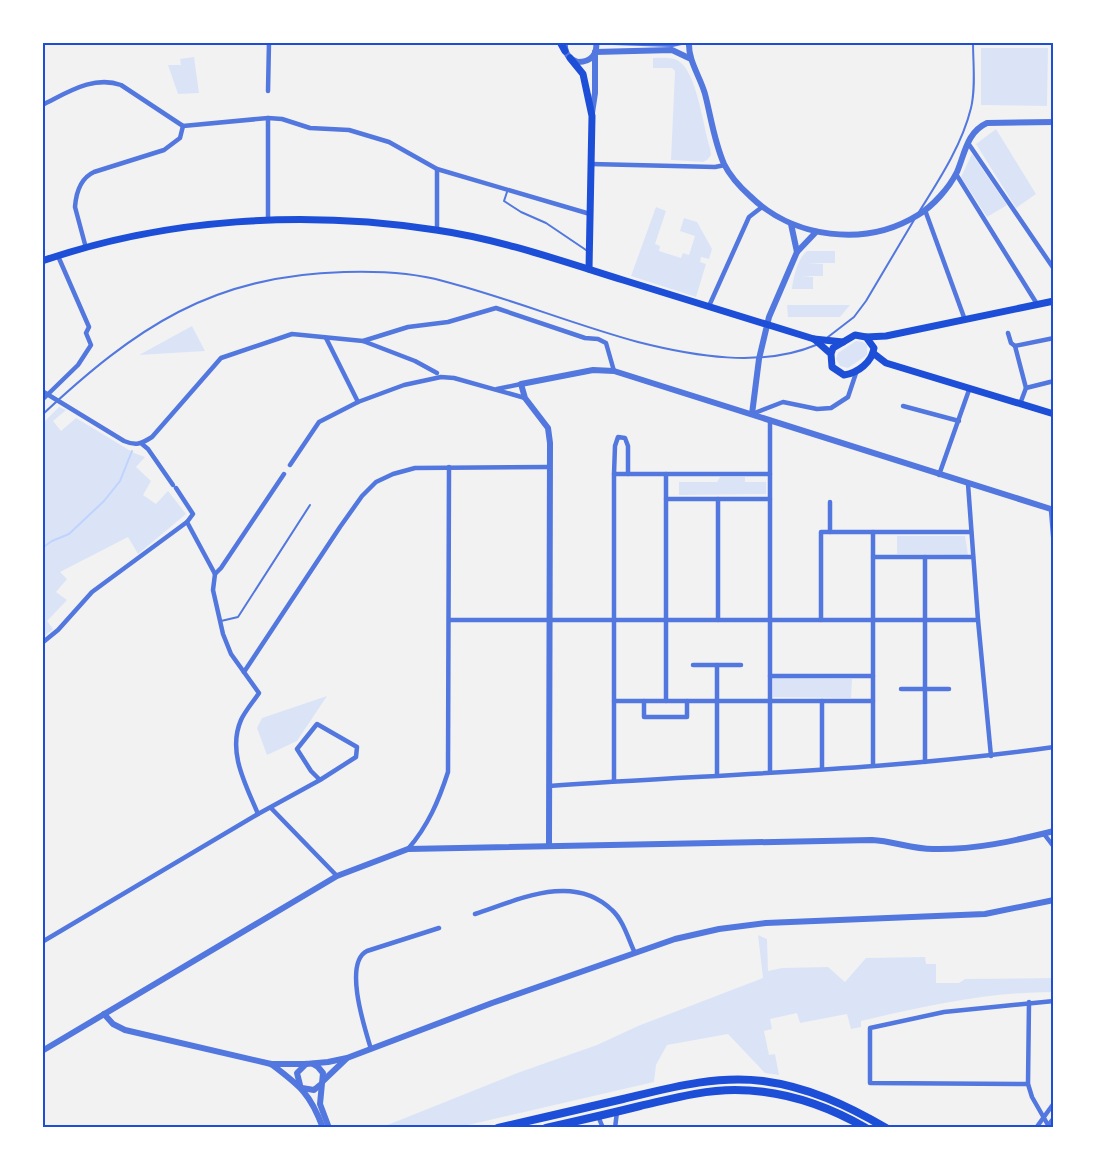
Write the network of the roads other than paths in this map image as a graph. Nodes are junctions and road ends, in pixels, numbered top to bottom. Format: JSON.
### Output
{"nodes":[{"id":1,"x":269,"y":42,"type":"edge"},
{"id":2,"x":560,"y":42,"type":"edge"},
{"id":3,"x":566,"y":42,"type":"edge"},
{"id":4,"x":596,"y":42,"type":"edge"},
{"id":5,"x":613,"y":42,"type":"edge"},
{"id":6,"x":681,"y":42,"type":"edge"},
{"id":7,"x":689,"y":42,"type":"edge"},
{"id":8,"x":973,"y":42,"type":"edge"},
{"id":9,"x":565,"y":51,"type":"junction"},
{"id":10,"x":595,"y":53,"type":"junction"},
{"id":11,"x":570,"y":58,"type":"junction"},
{"id":12,"x":691,"y":59,"type":"junction"},
{"id":13,"x":268,"y":91,"type":"dead end"},
{"id":14,"x":42,"y":105,"type":"edge"},
{"id":15,"x":592,"y":116,"type":"junction"},
{"id":16,"x":268,"y":118,"type":"junction"},
{"id":17,"x":1054,"y":122,"type":"edge"},
{"id":18,"x":183,"y":126,"type":"junction"},
{"id":19,"x":968,"y":143,"type":"junction"},
{"id":20,"x":591,"y":164,"type":"junction"},
{"id":21,"x":725,"y":165,"type":"junction"},
{"id":22,"x":437,"y":169,"type":"junction"},
{"id":23,"x":956,"y":174,"type":"junction"},
{"id":24,"x":508,"y":189,"type":"junction"},
{"id":25,"x":762,"y":207,"type":"junction"},
{"id":26,"x":926,"y":210,"type":"junction"},
{"id":27,"x":590,"y":214,"type":"junction"},
{"id":28,"x":917,"y":216,"type":"junction"},
{"id":29,"x":268,"y":220,"type":"junction"},
{"id":30,"x":790,"y":224,"type":"junction"},
{"id":31,"x":437,"y":230,"type":"junction"},
{"id":32,"x":816,"y":232,"type":"junction"},
{"id":33,"x":86,"y":248,"type":"junction"},
{"id":34,"x":589,"y":252,"type":"junction"},
{"id":35,"x":797,"y":252,"type":"junction"},
{"id":36,"x":58,"y":256,"type":"junction"},
{"id":37,"x":42,"y":261,"type":"edge"},
{"id":38,"x":588,"y":269,"type":"junction"},
{"id":39,"x":1054,"y":269,"type":"edge"},
{"id":40,"x":1054,"y":301,"type":"edge"},
{"id":41,"x":1037,"y":304,"type":"junction"},
{"id":42,"x":708,"y":307,"type":"junction"},
{"id":43,"x":965,"y":320,"type":"junction"},
{"id":44,"x":1008,"y":333,"type":"dead end"},
{"id":45,"x":886,"y":336,"type":"junction"},
{"id":46,"x":867,"y":337,"type":"junction"},
{"id":47,"x":326,"y":338,"type":"junction"},
{"id":48,"x":1054,"y":338,"type":"edge"},
{"id":49,"x":363,"y":341,"type":"junction"},
{"id":50,"x":819,"y":341,"type":"junction"},
{"id":51,"x":843,"y":342,"type":"junction"},
{"id":52,"x":1015,"y":346,"type":"junction"},
{"id":53,"x":874,"y":351,"type":"junction"},
{"id":54,"x":831,"y":354,"type":"junction"},
{"id":55,"x":857,"y":370,"type":"junction"},
{"id":56,"x":614,"y":371,"type":"junction"},
{"id":57,"x":438,"y":373,"type":"dead end"},
{"id":58,"x":1054,"y":381,"type":"edge"},
{"id":59,"x":521,"y":384,"type":"junction"},
{"id":60,"x":1026,"y":388,"type":"junction"},
{"id":61,"x":495,"y":390,"type":"junction"},
{"id":62,"x":969,"y":390,"type":"junction"},
{"id":63,"x":42,"y":392,"type":"edge"},
{"id":64,"x":48,"y":394,"type":"junction"},
{"id":65,"x":525,"y":398,"type":"junction"},
{"id":66,"x":42,"y":399,"type":"edge"},
{"id":67,"x":58,"y":401,"type":"junction"},
{"id":68,"x":358,"y":402,"type":"junction"},
{"id":69,"x":1020,"y":405,"type":"junction"},
{"id":70,"x":903,"y":406,"type":"dead end"},
{"id":71,"x":752,"y":414,"type":"junction"},
{"id":72,"x":1054,"y":414,"type":"edge"},
{"id":73,"x":42,"y":415,"type":"edge"},
{"id":74,"x":770,"y":420,"type":"junction"},
{"id":75,"x":958,"y":421,"type":"junction"},
{"id":76,"x":142,"y":444,"type":"junction"},
{"id":77,"x":290,"y":465,"type":"dead end"},
{"id":78,"x":449,"y":467,"type":"junction"},
{"id":79,"x":550,"y":467,"type":"junction"},
{"id":80,"x":284,"y":474,"type":"dead end"},
{"id":81,"x":614,"y":474,"type":"junction"},
{"id":82,"x":628,"y":474,"type":"junction"},
{"id":83,"x":666,"y":474,"type":"junction"},
{"id":84,"x":770,"y":474,"type":"junction"},
{"id":85,"x":939,"y":475,"type":"junction"},
{"id":86,"x":968,"y":484,"type":"junction"},
{"id":87,"x":666,"y":499,"type":"junction"},
{"id":88,"x":717,"y":499,"type":"junction"},
{"id":89,"x":770,"y":499,"type":"junction"},
{"id":90,"x":830,"y":502,"type":"dead end"},
{"id":91,"x":310,"y":505,"type":"dead end"},
{"id":92,"x":1053,"y":510,"type":"edge"},
{"id":93,"x":187,"y":522,"type":"junction"},
{"id":94,"x":830,"y":532,"type":"junction"},
{"id":95,"x":873,"y":532,"type":"junction"},
{"id":96,"x":971,"y":532,"type":"junction"},
{"id":97,"x":1054,"y":547,"type":"edge"},
{"id":98,"x":873,"y":557,"type":"junction"},
{"id":99,"x":925,"y":557,"type":"junction"},
{"id":100,"x":973,"y":557,"type":"junction"},
{"id":101,"x":215,"y":574,"type":"junction"},
{"id":102,"x":449,"y":620,"type":"junction"},
{"id":103,"x":550,"y":620,"type":"junction"},
{"id":104,"x":614,"y":620,"type":"junction"},
{"id":105,"x":666,"y":620,"type":"junction"},
{"id":106,"x":717,"y":620,"type":"junction"},
{"id":107,"x":770,"y":620,"type":"junction"},
{"id":108,"x":821,"y":620,"type":"junction"},
{"id":109,"x":873,"y":620,"type":"junction"},
{"id":110,"x":925,"y":620,"type":"junction"},
{"id":111,"x":978,"y":620,"type":"junction"},
{"id":112,"x":219,"y":621,"type":"junction"},
{"id":113,"x":42,"y":643,"type":"edge"},
{"id":114,"x":693,"y":665,"type":"dead end"},
{"id":115,"x":717,"y":665,"type":"junction"},
{"id":116,"x":741,"y":665,"type":"dead end"},
{"id":117,"x":244,"y":672,"type":"junction"},
{"id":118,"x":770,"y":676,"type":"junction"},
{"id":119,"x":873,"y":676,"type":"junction"},
{"id":120,"x":901,"y":689,"type":"dead end"},
{"id":121,"x":925,"y":689,"type":"junction"},
{"id":122,"x":949,"y":689,"type":"dead end"},
{"id":123,"x":614,"y":701,"type":"junction"},
{"id":124,"x":644,"y":701,"type":"junction"},
{"id":125,"x":666,"y":701,"type":"junction"},
{"id":126,"x":687,"y":701,"type":"junction"},
{"id":127,"x":717,"y":701,"type":"junction"},
{"id":128,"x":770,"y":701,"type":"junction"},
{"id":129,"x":822,"y":701,"type":"junction"},
{"id":130,"x":873,"y":701,"type":"junction"},
{"id":131,"x":1054,"y":747,"type":"edge"},
{"id":132,"x":991,"y":756,"type":"junction"},
{"id":133,"x":925,"y":762,"type":"junction"},
{"id":134,"x":873,"y":765,"type":"junction"},
{"id":135,"x":822,"y":769,"type":"junction"},
{"id":136,"x":770,"y":772,"type":"junction"},
{"id":137,"x":717,"y":775,"type":"junction"},
{"id":138,"x":320,"y":780,"type":"junction"},
{"id":139,"x":614,"y":781,"type":"junction"},
{"id":140,"x":549,"y":786,"type":"junction"},
{"id":141,"x":271,"y":808,"type":"junction"},
{"id":142,"x":258,"y":814,"type":"junction"},
{"id":143,"x":1054,"y":831,"type":"edge"},
{"id":144,"x":1044,"y":834,"type":"junction"},
{"id":145,"x":549,"y":846,"type":"junction"},
{"id":146,"x":1054,"y":847,"type":"edge"},
{"id":147,"x":408,"y":849,"type":"junction"},
{"id":148,"x":337,"y":876,"type":"junction"},
{"id":149,"x":1054,"y":900,"type":"edge"},
{"id":150,"x":475,"y":914,"type":"dead end"},
{"id":151,"x":439,"y":928,"type":"dead end"},
{"id":152,"x":42,"y":942,"type":"edge"},
{"id":153,"x":634,"y":951,"type":"junction"},
{"id":154,"x":1054,"y":1001,"type":"edge"},
{"id":155,"x":1029,"y":1002,"type":"junction"},
{"id":156,"x":104,"y":1014,"type":"junction"},
{"id":157,"x":371,"y":1049,"type":"junction"},
{"id":158,"x":42,"y":1051,"type":"edge"},
{"id":159,"x":347,"y":1058,"type":"junction"},
{"id":160,"x":271,"y":1064,"type":"junction"},
{"id":161,"x":309,"y":1064,"type":"junction"},
{"id":162,"x":322,"y":1083,"type":"junction"},
{"id":163,"x":1028,"y":1084,"type":"junction"},
{"id":164,"x":301,"y":1087,"type":"junction"},
{"id":165,"x":1054,"y":1103,"type":"edge"},
{"id":166,"x":617,"y":1112,"type":"junction"},
{"id":167,"x":598,"y":1116,"type":"junction"},
{"id":168,"x":1044,"y":1116,"type":"junction"},
{"id":169,"x":1054,"y":1118,"type":"edge"},
{"id":170,"x":1047,"y":1126,"type":"edge"},
{"id":171,"x":323,"y":1128,"type":"edge"},
{"id":172,"x":329,"y":1128,"type":"edge"},
{"id":173,"x":498,"y":1128,"type":"edge"},
{"id":174,"x":546,"y":1128,"type":"edge"},
{"id":175,"x":603,"y":1128,"type":"edge"},
{"id":176,"x":615,"y":1128,"type":"edge"},
{"id":177,"x":866,"y":1128,"type":"edge"},
{"id":178,"x":886,"y":1128,"type":"edge"},
{"id":179,"x":1036,"y":1128,"type":"edge"}],
"edges":[{"from":1,"to":13,"type":"street"},
{"from":2,"to":9,"type":"main road"},
{"from":3,"to":9,"type":"street"},
{"from":4,"to":10,"type":"street"},
{"from":5,"to":6,"type":"street"},
{"from":7,"to":12,"type":"street"},
{"from":8,"to":28,"type":"lane"},
{"from":9,"to":11,"type":"street"},
{"from":10,"to":11,"type":"street"},
{"from":10,"to":12,"type":"street"},
{"from":10,"to":15,"type":"street"},
{"from":11,"to":15,"type":"main road"},
{"from":12,"to":21,"type":"street"},
{"from":14,"to":18,"type":"street"},
{"from":15,"to":20,"type":"main road"},
{"from":16,"to":18,"type":"street"},
{"from":16,"to":22,"type":"street"},
{"from":16,"to":29,"type":"street"},
{"from":17,"to":19,"type":"street"},
{"from":18,"to":33,"type":"street"},
{"from":19,"to":23,"type":"street"},
{"from":19,"to":39,"type":"street"},
{"from":20,"to":21,"type":"street"},
{"from":20,"to":27,"type":"main road"},
{"from":21,"to":25,"type":"street"},
{"from":22,"to":24,"type":"street"},
{"from":22,"to":31,"type":"street"},
{"from":23,"to":26,"type":"street"},
{"from":23,"to":41,"type":"street"},
{"from":24,"to":27,"type":"street"},
{"from":24,"to":34,"type":"lane"},
{"from":25,"to":30,"type":"street"},
{"from":25,"to":42,"type":"street"},
{"from":26,"to":28,"type":"street"},
{"from":26,"to":43,"type":"street"},
{"from":27,"to":34,"type":"main road"},
{"from":28,"to":32,"type":"street"},
{"from":28,"to":50,"type":"lane"},
{"from":29,"to":31,"type":"main road"},
{"from":29,"to":33,"type":"main road"},
{"from":30,"to":32,"type":"street"},
{"from":30,"to":35,"type":"street"},
{"from":31,"to":38,"type":"main road"},
{"from":32,"to":35,"type":"street"},
{"from":33,"to":36,"type":"main road"},
{"from":34,"to":38,"type":"main road"},
{"from":35,"to":71,"type":"street"},
{"from":36,"to":37,"type":"main road"},
{"from":36,"to":64,"type":"street"},
{"from":38,"to":42,"type":"main road"},
{"from":40,"to":41,"type":"main road"},
{"from":41,"to":43,"type":"main road"},
{"from":42,"to":50,"type":"main road"},
{"from":43,"to":45,"type":"main road"},
{"from":44,"to":52,"type":"street"},
{"from":45,"to":46,"type":"main road"},
{"from":45,"to":53,"type":"main road"},
{"from":46,"to":51,"type":"main road"},
{"from":46,"to":53,"type":"main road"},
{"from":47,"to":49,"type":"street"},
{"from":47,"to":68,"type":"street"},
{"from":47,"to":76,"type":"street"},
{"from":48,"to":52,"type":"street"},
{"from":49,"to":56,"type":"street"},
{"from":49,"to":57,"type":"street"},
{"from":50,"to":51,"type":"main road"},
{"from":50,"to":54,"type":"main road"},
{"from":50,"to":67,"type":"lane"},
{"from":51,"to":54,"type":"main road"},
{"from":52,"to":60,"type":"street"},
{"from":53,"to":55,"type":"main road"},
{"from":53,"to":62,"type":"main road"},
{"from":54,"to":55,"type":"main road"},
{"from":55,"to":71,"type":"street"},
{"from":56,"to":59,"type":"street"},
{"from":56,"to":71,"type":"street"},
{"from":58,"to":60,"type":"street"},
{"from":59,"to":61,"type":"street"},
{"from":59,"to":65,"type":"street"},
{"from":60,"to":69,"type":"street"},
{"from":61,"to":65,"type":"street"},
{"from":61,"to":68,"type":"street"},
{"from":62,"to":69,"type":"main road"},
{"from":62,"to":75,"type":"street"},
{"from":63,"to":64,"type":"street"},
{"from":64,"to":66,"type":"street"},
{"from":64,"to":67,"type":"street"},
{"from":65,"to":79,"type":"street"},
{"from":67,"to":73,"type":"lane"},
{"from":67,"to":76,"type":"street"},
{"from":68,"to":77,"type":"street"},
{"from":69,"to":72,"type":"main road"},
{"from":70,"to":75,"type":"street"},
{"from":71,"to":74,"type":"street"},
{"from":74,"to":84,"type":"street"},
{"from":74,"to":85,"type":"street"},
{"from":75,"to":85,"type":"street"},
{"from":76,"to":93,"type":"street"},
{"from":78,"to":79,"type":"street"},
{"from":78,"to":102,"type":"street"},
{"from":78,"to":117,"type":"street"},
{"from":79,"to":103,"type":"street"},
{"from":80,"to":101,"type":"street"},
{"from":81,"to":82,"type":"street"},
{"from":81,"to":82,"type":"street"},
{"from":81,"to":104,"type":"street"},
{"from":82,"to":83,"type":"street"},
{"from":83,"to":84,"type":"street"},
{"from":83,"to":87,"type":"street"},
{"from":84,"to":89,"type":"street"},
{"from":85,"to":86,"type":"street"},
{"from":86,"to":92,"type":"street"},
{"from":86,"to":96,"type":"street"},
{"from":87,"to":88,"type":"street"},
{"from":87,"to":105,"type":"street"},
{"from":88,"to":89,"type":"street"},
{"from":88,"to":106,"type":"street"},
{"from":89,"to":107,"type":"street"},
{"from":90,"to":94,"type":"street"},
{"from":91,"to":112,"type":"lane"},
{"from":92,"to":97,"type":"street"},
{"from":93,"to":101,"type":"street"},
{"from":93,"to":113,"type":"street"},
{"from":94,"to":95,"type":"street"},
{"from":94,"to":108,"type":"street"},
{"from":95,"to":96,"type":"street"},
{"from":95,"to":98,"type":"street"},
{"from":96,"to":100,"type":"street"},
{"from":98,"to":99,"type":"street"},
{"from":98,"to":109,"type":"street"},
{"from":99,"to":100,"type":"street"},
{"from":99,"to":110,"type":"street"},
{"from":100,"to":111,"type":"street"},
{"from":101,"to":112,"type":"street"},
{"from":102,"to":103,"type":"street"},
{"from":102,"to":147,"type":"street"},
{"from":103,"to":104,"type":"street"},
{"from":103,"to":140,"type":"street"},
{"from":104,"to":105,"type":"street"},
{"from":104,"to":123,"type":"street"},
{"from":105,"to":106,"type":"street"},
{"from":105,"to":125,"type":"street"},
{"from":106,"to":107,"type":"street"},
{"from":107,"to":108,"type":"street"},
{"from":107,"to":118,"type":"street"},
{"from":108,"to":109,"type":"street"},
{"from":109,"to":110,"type":"street"},
{"from":109,"to":119,"type":"street"},
{"from":110,"to":111,"type":"street"},
{"from":110,"to":121,"type":"street"},
{"from":111,"to":132,"type":"street"},
{"from":112,"to":117,"type":"street"},
{"from":114,"to":115,"type":"street"},
{"from":115,"to":116,"type":"street"},
{"from":115,"to":127,"type":"street"},
{"from":117,"to":142,"type":"street"},
{"from":118,"to":119,"type":"street"},
{"from":118,"to":128,"type":"street"},
{"from":119,"to":130,"type":"street"},
{"from":120,"to":121,"type":"street"},
{"from":121,"to":122,"type":"street"},
{"from":121,"to":133,"type":"street"},
{"from":123,"to":124,"type":"street"},
{"from":123,"to":139,"type":"street"},
{"from":124,"to":125,"type":"street"},
{"from":124,"to":126,"type":"street"},
{"from":125,"to":126,"type":"street"},
{"from":126,"to":127,"type":"street"},
{"from":127,"to":128,"type":"street"},
{"from":127,"to":137,"type":"street"},
{"from":128,"to":129,"type":"street"},
{"from":128,"to":136,"type":"street"},
{"from":129,"to":130,"type":"street"},
{"from":129,"to":135,"type":"street"},
{"from":130,"to":134,"type":"street"},
{"from":131,"to":132,"type":"street"},
{"from":132,"to":133,"type":"street"},
{"from":133,"to":134,"type":"street"},
{"from":134,"to":135,"type":"street"},
{"from":135,"to":136,"type":"street"},
{"from":136,"to":137,"type":"street"},
{"from":137,"to":139,"type":"street"},
{"from":138,"to":138,"type":"street"},
{"from":138,"to":141,"type":"street"},
{"from":139,"to":140,"type":"street"},
{"from":140,"to":145,"type":"street"},
{"from":141,"to":142,"type":"street"},
{"from":141,"to":148,"type":"street"},
{"from":142,"to":152,"type":"street"},
{"from":143,"to":144,"type":"street"},
{"from":144,"to":145,"type":"street"},
{"from":144,"to":146,"type":"street"},
{"from":145,"to":147,"type":"street"},
{"from":147,"to":148,"type":"street"},
{"from":148,"to":156,"type":"street"},
{"from":149,"to":153,"type":"street"},
{"from":150,"to":153,"type":"street"},
{"from":151,"to":157,"type":"street"},
{"from":153,"to":157,"type":"street"},
{"from":154,"to":155,"type":"street"},
{"from":155,"to":163,"type":"street"},
{"from":155,"to":163,"type":"street"},
{"from":156,"to":158,"type":"street"},
{"from":156,"to":160,"type":"street"},
{"from":157,"to":159,"type":"street"},
{"from":159,"to":161,"type":"street"},
{"from":159,"to":162,"type":"street"},
{"from":160,"to":161,"type":"street"},
{"from":160,"to":164,"type":"street"},
{"from":161,"to":162,"type":"street"},
{"from":161,"to":164,"type":"street"},
{"from":162,"to":164,"type":"street"},
{"from":162,"to":172,"type":"street"},
{"from":163,"to":168,"type":"street"},
{"from":164,"to":171,"type":"street"},
{"from":165,"to":168,"type":"street"},
{"from":166,"to":167,"type":"main road"},
{"from":166,"to":176,"type":"street"},
{"from":166,"to":177,"type":"main road"},
{"from":167,"to":174,"type":"main road"},
{"from":167,"to":175,"type":"street"},
{"from":168,"to":170,"type":"street"},
{"from":168,"to":179,"type":"street"},
{"from":169,"to":170,"type":"street"},
{"from":173,"to":178,"type":"main road"}]}
